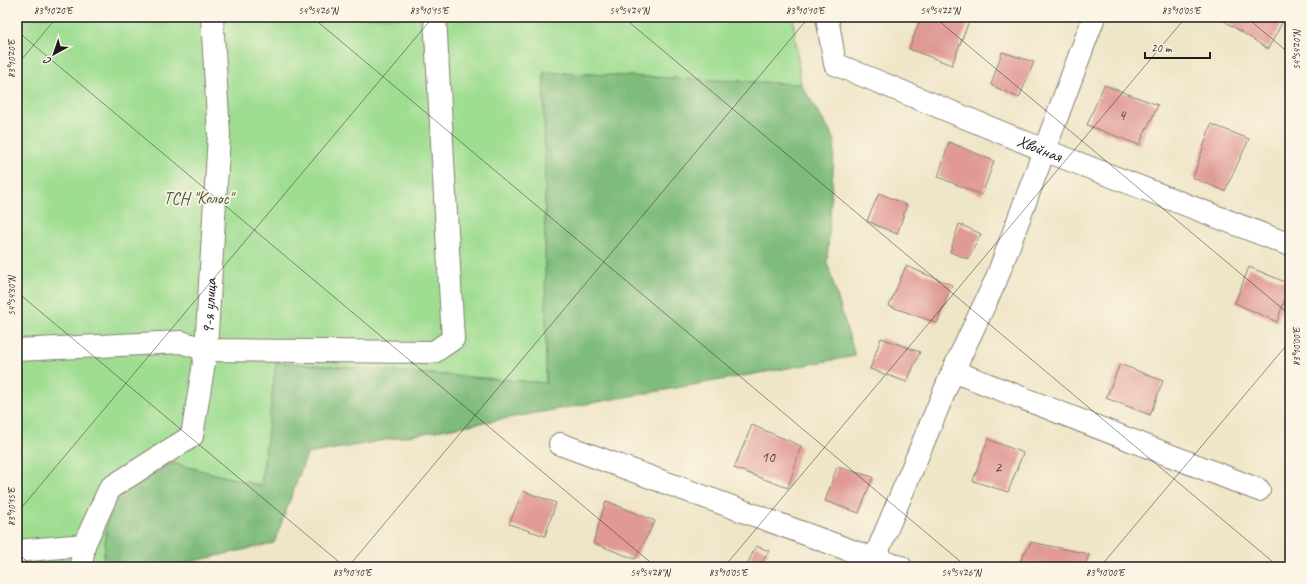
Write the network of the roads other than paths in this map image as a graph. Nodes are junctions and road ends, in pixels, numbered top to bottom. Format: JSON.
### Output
{"nodes":[{"id":1,"x":212,"y":17,"type":"edge"},
{"id":2,"x":435,"y":17,"type":"edge"},
{"id":3,"x":827,"y":17,"type":"edge"},
{"id":4,"x":1094,"y":17,"type":"edge"},
{"id":5,"x":1044,"y":150,"type":"junction"},
{"id":6,"x":1290,"y":245,"type":"edge"},
{"id":7,"x":17,"y":350,"type":"edge"},
{"id":8,"x":206,"y":350,"type":"junction"},
{"id":9,"x":953,"y":371,"type":"junction"},
{"id":10,"x":560,"y":444,"type":"dead end"},
{"id":11,"x":1259,"y":490,"type":"dead end"},
{"id":12,"x":84,"y":545,"type":"junction"},
{"id":13,"x":17,"y":551,"type":"edge"},
{"id":14,"x":873,"y":563,"type":"edge"},
{"id":15,"x":81,"y":567,"type":"edge"},
{"id":16,"x":901,"y":567,"type":"edge"}],
"edges":[{"from":1,"to":8,"type":"street","name":"9-я улица"},
{"from":2,"to":8,"type":"street"},
{"from":3,"to":5,"type":"street","name":"Хвойная"},
{"from":4,"to":5,"type":"street"},
{"from":5,"to":6,"type":"street","name":"Хвойная"},
{"from":5,"to":9,"type":"street"},
{"from":7,"to":8,"type":"street"},
{"from":8,"to":12,"type":"street","name":"9-я улица"},
{"from":9,"to":11,"type":"street"},
{"from":9,"to":14,"type":"street"},
{"from":10,"to":14,"type":"street"},
{"from":12,"to":13,"type":"street"},
{"from":12,"to":15,"type":"street","name":"9-я улица"},
{"from":14,"to":16,"type":"street"}]}
